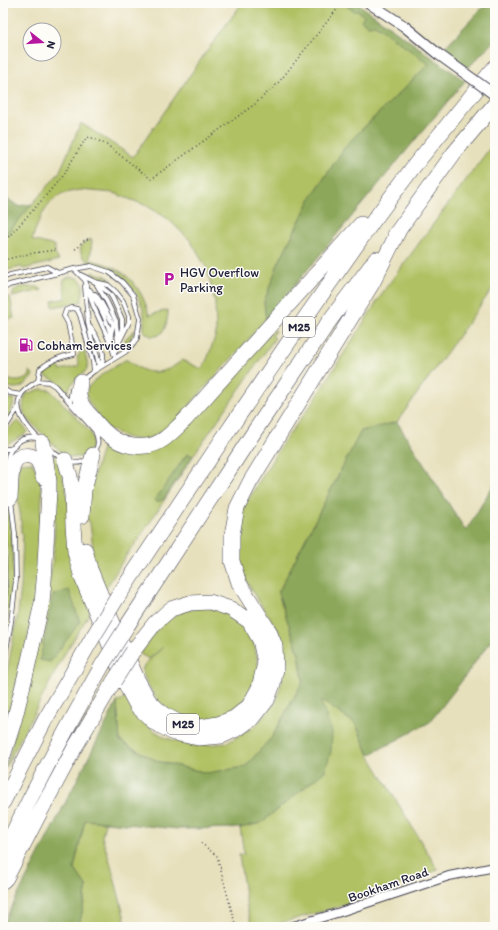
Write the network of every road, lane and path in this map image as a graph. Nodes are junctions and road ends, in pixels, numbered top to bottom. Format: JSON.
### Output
{"nodes":[{"id":1,"x":342,"y":3,"type":"edge"},
{"id":2,"x":369,"y":3,"type":"edge"},
{"id":3,"x":495,"y":67,"type":"edge"},
{"id":4,"x":495,"y":95,"type":"edge"},
{"id":5,"x":495,"y":104,"type":"edge"},
{"id":6,"x":414,"y":166,"type":"junction"},
{"id":7,"x":400,"y":228,"type":"junction"},
{"id":8,"x":91,"y":238,"type":"dead end"},
{"id":9,"x":3,"y":244,"type":"edge"},
{"id":10,"x":75,"y":249,"type":"dead end"},
{"id":11,"x":56,"y":250,"type":"dead end"},
{"id":12,"x":3,"y":260,"type":"edge"},
{"id":13,"x":74,"y":269,"type":"junction"},
{"id":14,"x":58,"y":273,"type":"junction"},
{"id":15,"x":79,"y":274,"type":"junction"},
{"id":16,"x":3,"y":278,"type":"edge"},
{"id":17,"x":85,"y":281,"type":"junction"},
{"id":18,"x":95,"y":282,"type":"junction"},
{"id":19,"x":3,"y":289,"type":"edge"},
{"id":20,"x":88,"y":323,"type":"junction"},
{"id":21,"x":118,"y":342,"type":"junction"},
{"id":22,"x":112,"y":347,"type":"junction"},
{"id":23,"x":114,"y":354,"type":"junction"},
{"id":24,"x":6,"y":360,"type":"dead end"},
{"id":25,"x":111,"y":362,"type":"junction"},
{"id":26,"x":3,"y":364,"type":"edge"},
{"id":27,"x":100,"y":367,"type":"junction"},
{"id":28,"x":94,"y":371,"type":"junction"},
{"id":29,"x":38,"y":382,"type":"junction"},
{"id":30,"x":80,"y":382,"type":"junction"},
{"id":31,"x":3,"y":390,"type":"edge"},
{"id":32,"x":21,"y":395,"type":"junction"},
{"id":33,"x":70,"y":402,"type":"junction"},
{"id":34,"x":18,"y":408,"type":"junction"},
{"id":35,"x":3,"y":431,"type":"edge"},
{"id":36,"x":40,"y":441,"type":"junction"},
{"id":37,"x":3,"y":449,"type":"edge"},
{"id":38,"x":12,"y":449,"type":"junction"},
{"id":39,"x":9,"y":454,"type":"junction"},
{"id":40,"x":93,"y":455,"type":"junction"},
{"id":41,"x":65,"y":460,"type":"junction"},
{"id":42,"x":3,"y":463,"type":"edge"},
{"id":43,"x":10,"y":498,"type":"junction"},
{"id":44,"x":48,"y":505,"type":"junction"},
{"id":45,"x":3,"y":545,"type":"edge"},
{"id":46,"x":3,"y":605,"type":"edge"},
{"id":47,"x":3,"y":668,"type":"edge"},
{"id":48,"x":3,"y":756,"type":"edge"},
{"id":49,"x":3,"y":802,"type":"edge"},
{"id":50,"x":201,"y":843,"type":"dead end"},
{"id":51,"x":3,"y":854,"type":"edge"},
{"id":52,"x":495,"y":866,"type":"edge"},
{"id":53,"x":3,"y":881,"type":"edge"},
{"id":54,"x":236,"y":927,"type":"edge"},
{"id":55,"x":290,"y":927,"type":"edge"}],
"edges":[{"from":1,"to":9,"type":"path"},
{"from":2,"to":4,"type":"street","bridge":true},
{"from":3,"to":6,"type":"highway","number":"M25"},
{"from":5,"to":7,"type":"highway","number":"M25"},
{"from":6,"to":30,"type":"highway","number":"M25"},
{"from":6,"to":49,"type":"highway","number":"M25","bridge":true},
{"from":7,"to":41,"type":"highway","number":"M25"},
{"from":7,"to":51,"type":"highway","number":"M25","bridge":true},
{"from":8,"to":10,"type":"path"},
{"from":11,"to":12,"type":"path"},
{"from":13,"to":14,"type":"lane"},
{"from":13,"to":15,"type":"lane"},
{"from":13,"to":25,"type":"lane"},
{"from":14,"to":16,"type":"lane"},
{"from":14,"to":19,"type":"lane"},
{"from":15,"to":17,"type":"lane"},
{"from":15,"to":18,"type":"lane"},
{"from":17,"to":20,"type":"lane"},
{"from":17,"to":22,"type":"lane"},
{"from":17,"to":22,"type":"lane"},
{"from":18,"to":21,"type":"lane"},
{"from":18,"to":21,"type":"lane"},
{"from":18,"to":21,"type":"lane"},
{"from":20,"to":27,"type":"lane"},
{"from":20,"to":28,"type":"lane"},
{"from":21,"to":23,"type":"lane"},
{"from":22,"to":23,"type":"lane"},
{"from":23,"to":25,"type":"lane"},
{"from":24,"to":26,"type":"path"},
{"from":25,"to":27,"type":"lane"},
{"from":27,"to":28,"type":"lane"},
{"from":28,"to":29,"type":"lane"},
{"from":28,"to":30,"type":"lane"},
{"from":29,"to":32,"type":"lane"},
{"from":29,"to":33,"type":"lane"},
{"from":30,"to":33,"type":"lane"},
{"from":31,"to":32,"type":"lane"},
{"from":32,"to":34,"type":"lane"},
{"from":33,"to":40,"type":"lane"},
{"from":34,"to":35,"type":"lane"},
{"from":34,"to":36,"type":"lane"},
{"from":36,"to":38,"type":"lane"},
{"from":36,"to":41,"type":"lane"},
{"from":36,"to":44,"type":"highway"},
{"from":37,"to":38,"type":"lane"},
{"from":38,"to":39,"type":"lane"},
{"from":39,"to":42,"type":"lane"},
{"from":39,"to":43,"type":"lane"},
{"from":40,"to":41,"type":"lane"},
{"from":40,"to":53,"type":"highway","number":"M25","bridge":true},
{"from":43,"to":44,"type":"highway"},
{"from":43,"to":47,"type":"lane"},
{"from":44,"to":48,"type":"highway"},
{"from":45,"to":46,"type":"lane"},
{"from":50,"to":54,"type":"path"},
{"from":52,"to":55,"type":"street","name":"Bookham Road"}]}
